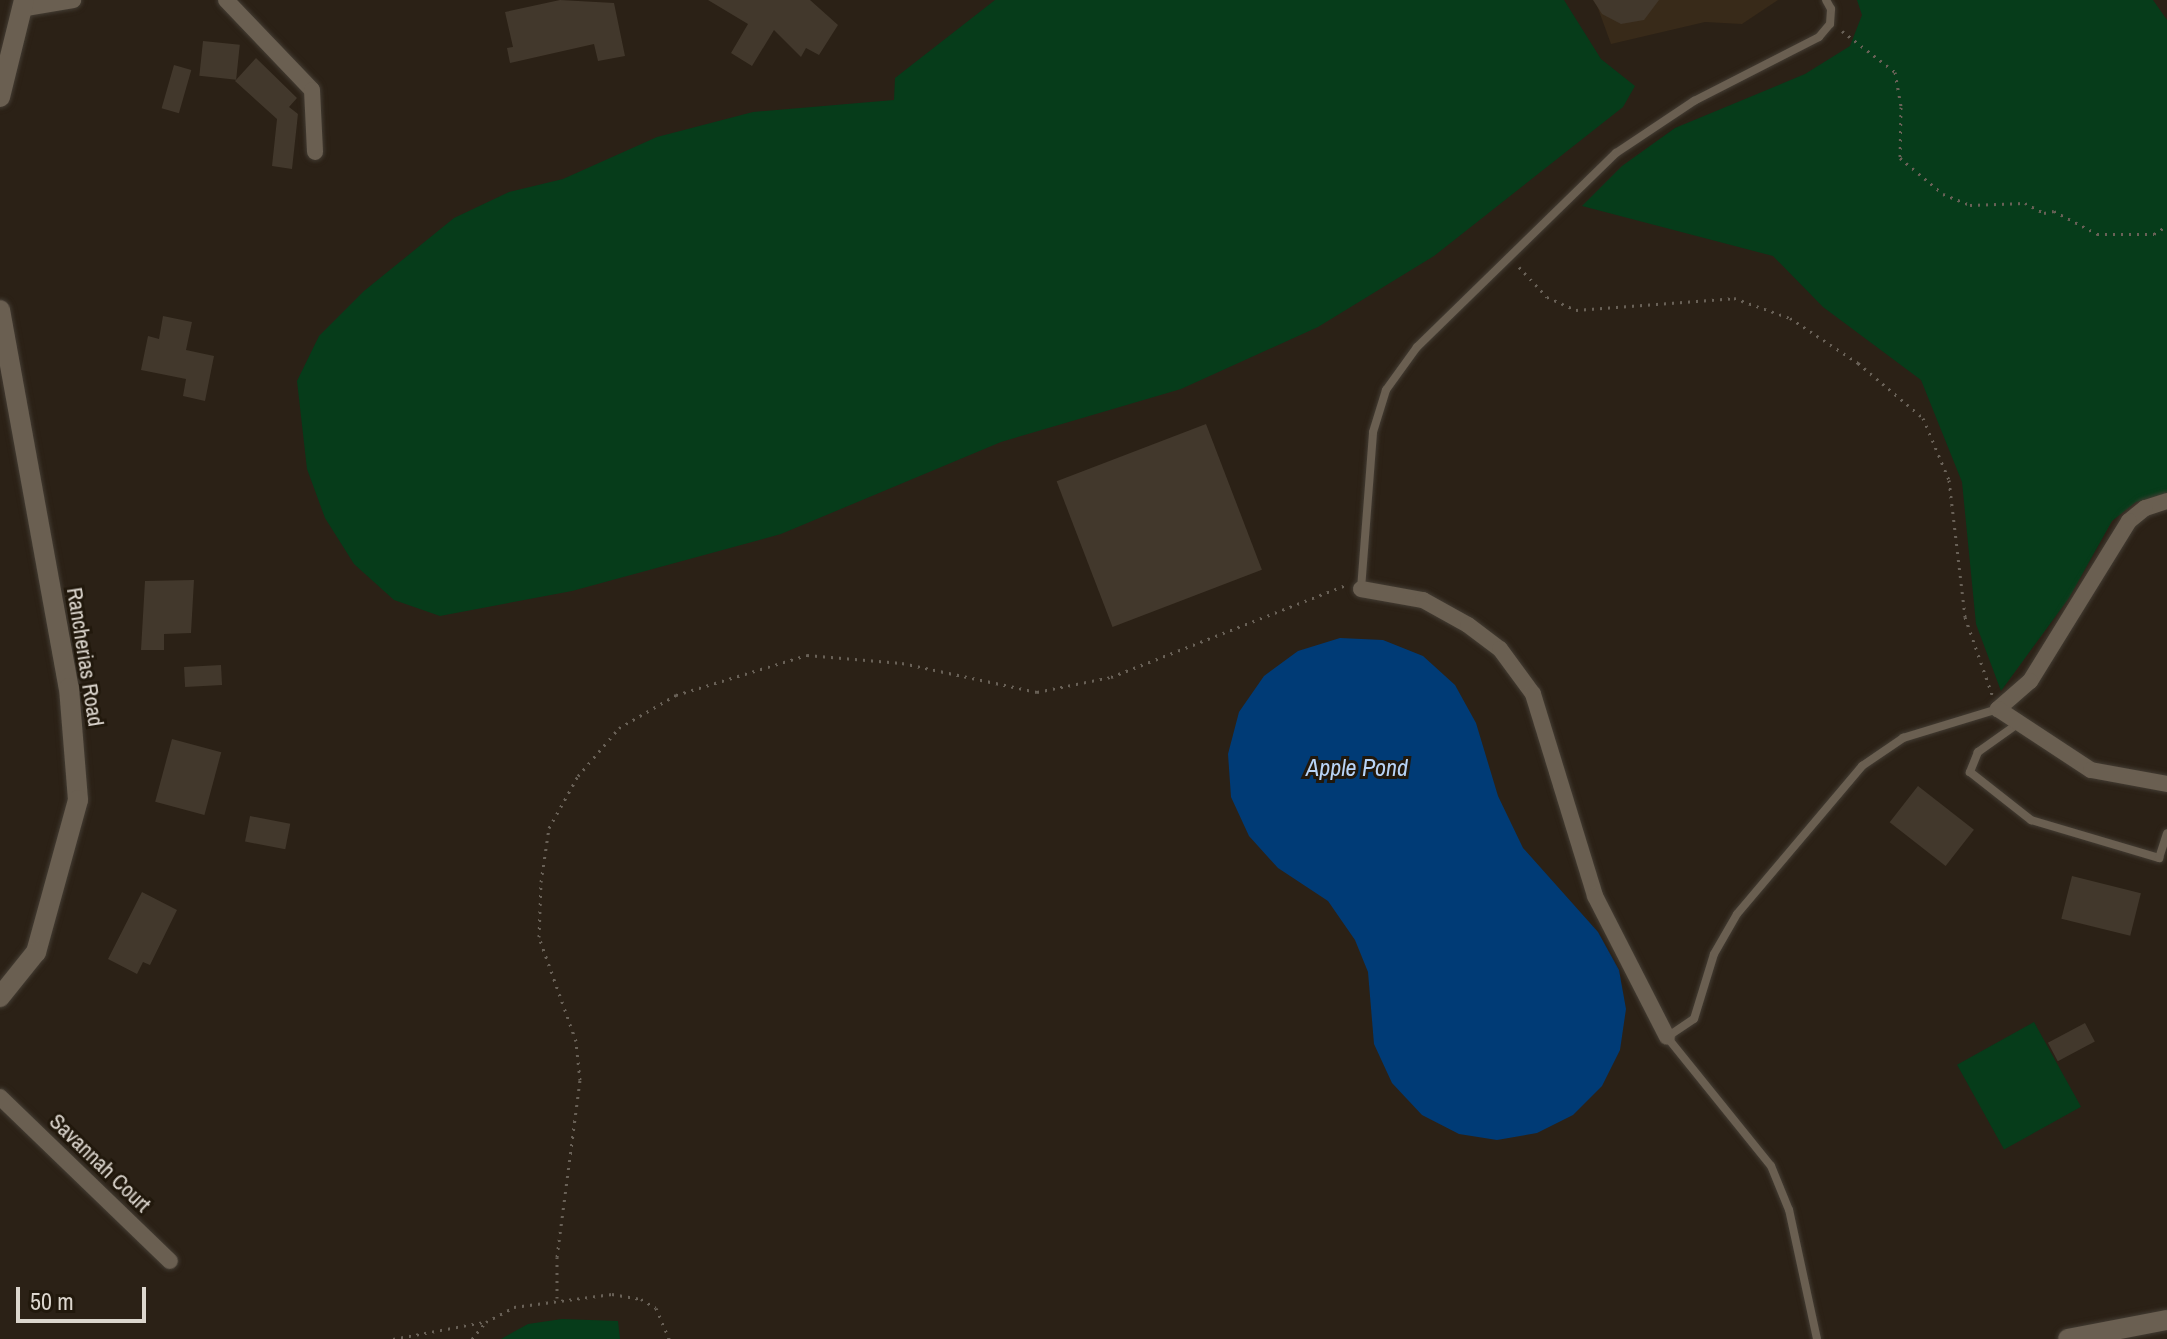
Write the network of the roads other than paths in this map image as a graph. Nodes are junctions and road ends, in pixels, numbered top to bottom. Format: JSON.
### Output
{"nodes":[{"id":1,"x":73,"y":0,"type":"edge"},
{"id":2,"x":226,"y":0,"type":"edge"},
{"id":3,"x":1826,"y":0,"type":"edge"},
{"id":4,"x":22,"y":4,"type":"edge"},
{"id":5,"x":0,"y":97,"type":"edge"},
{"id":6,"x":315,"y":152,"type":"dead end"},
{"id":7,"x":0,"y":310,"type":"edge"},
{"id":8,"x":2167,"y":501,"type":"edge"},
{"id":9,"x":1361,"y":589,"type":"joint"},
{"id":10,"x":1998,"y":709,"type":"junction"},
{"id":11,"x":2016,"y":725,"type":"junction"},
{"id":12,"x":2167,"y":784,"type":"edge"},
{"id":13,"x":2167,"y":833,"type":"edge"},
{"id":14,"x":0,"y":997,"type":"edge"},
{"id":15,"x":1667,"y":1037,"type":"junction"},
{"id":16,"x":0,"y":1097,"type":"edge"},
{"id":17,"x":170,"y":1261,"type":"dead end"},
{"id":18,"x":2167,"y":1320,"type":"edge"},
{"id":19,"x":1817,"y":1339,"type":"edge"},
{"id":20,"x":2068,"y":1339,"type":"edge"}],
"edges":[{"from":1,"to":4,"type":"street"},
{"from":2,"to":6,"type":"street"},
{"from":3,"to":9,"type":"lane"},
{"from":4,"to":5,"type":"street"},
{"from":7,"to":14,"type":"street","name":"Rancherias Road"},
{"from":8,"to":10,"type":"street"},
{"from":9,"to":15,"type":"street"},
{"from":10,"to":11,"type":"street"},
{"from":10,"to":15,"type":"lane"},
{"from":11,"to":12,"type":"street"},
{"from":11,"to":13,"type":"lane"},
{"from":15,"to":19,"type":"lane"},
{"from":16,"to":17,"type":"street","name":"Savannah Court"},
{"from":18,"to":20,"type":"street"}]}
